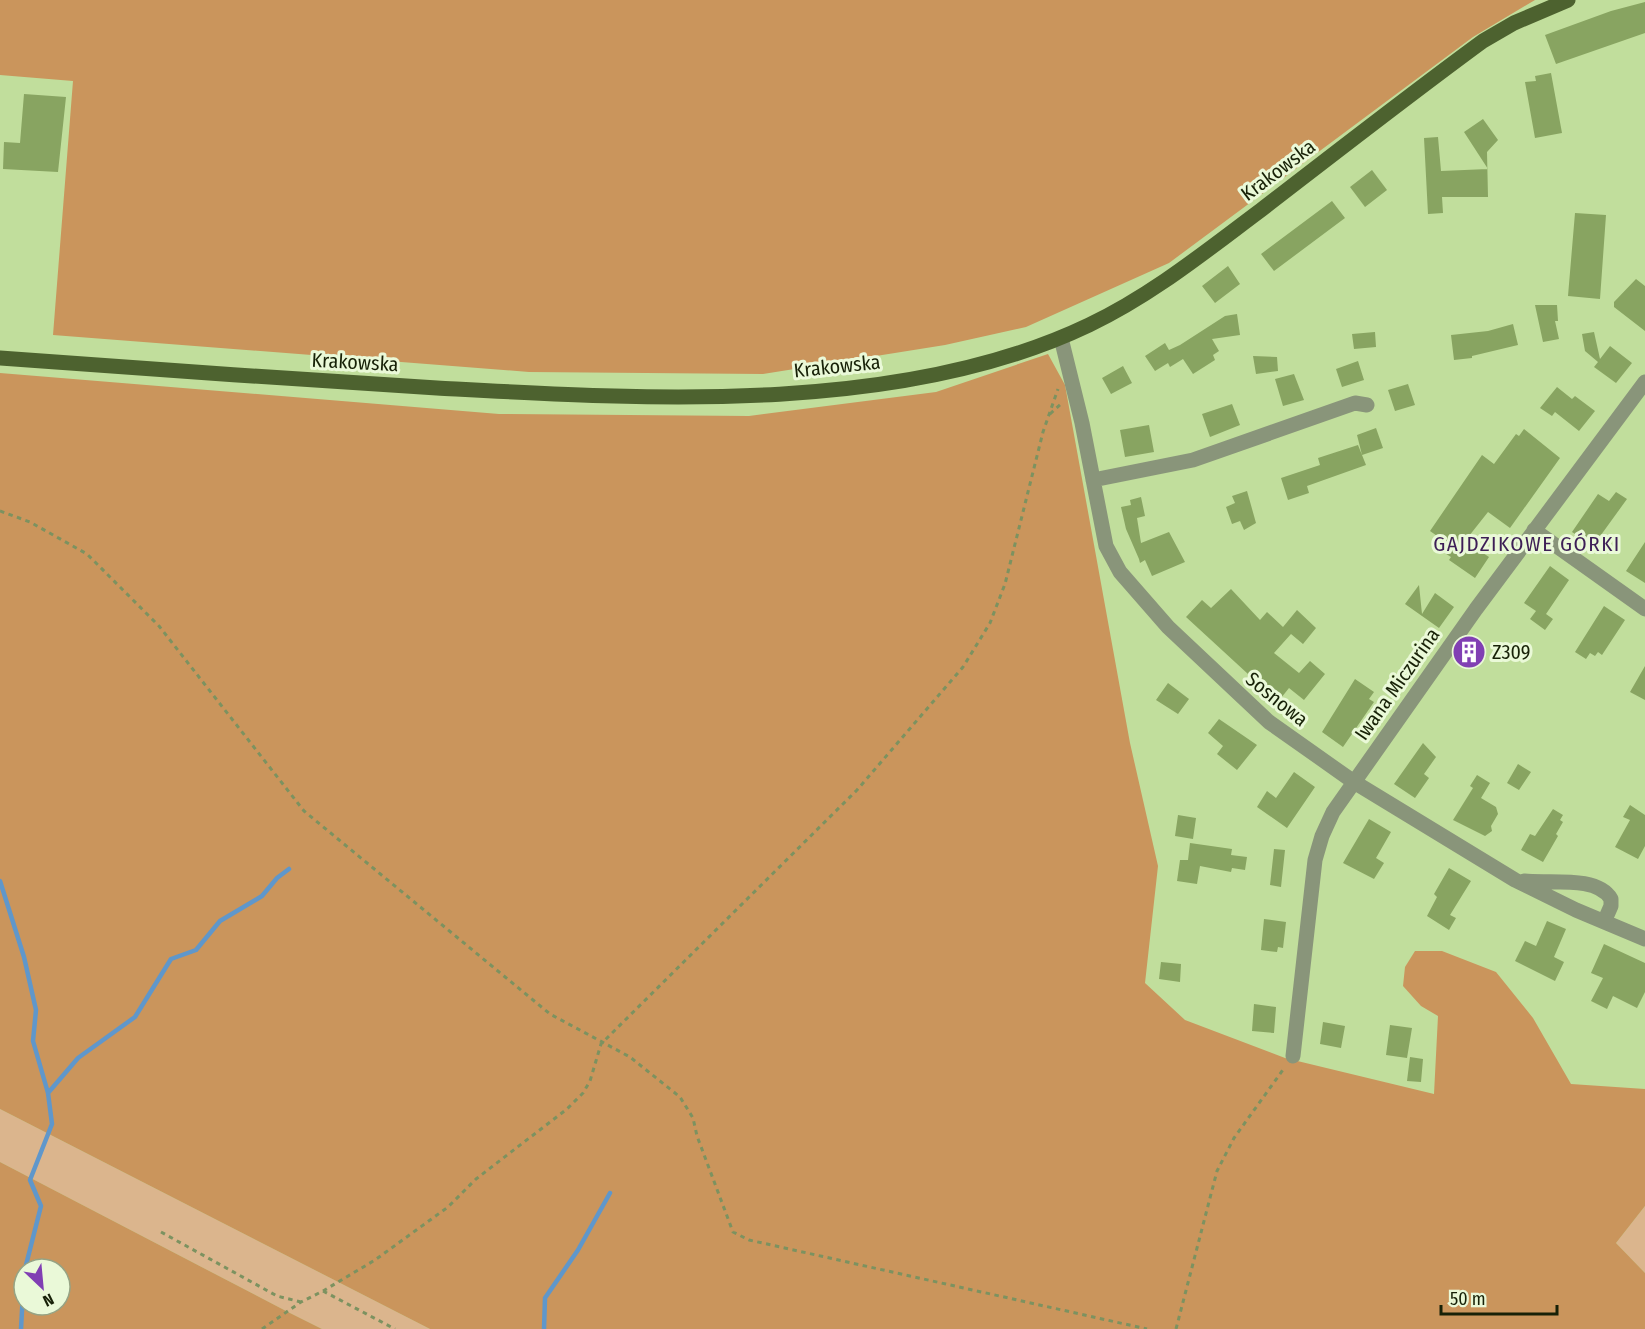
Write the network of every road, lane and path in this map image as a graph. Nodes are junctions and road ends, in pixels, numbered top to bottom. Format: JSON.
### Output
{"nodes":[{"id":1,"x":1568,"y":0,"type":"edge"},
{"id":2,"x":1061,"y":338,"type":"junction"},
{"id":3,"x":0,"y":358,"type":"edge"},
{"id":4,"x":1067,"y":362,"type":"junction"},
{"id":5,"x":1645,"y":382,"type":"edge"},
{"id":6,"x":1367,"y":405,"type":"dead end"},
{"id":7,"x":1093,"y":480,"type":"junction"},
{"id":8,"x":0,"y":511,"type":"edge"},
{"id":9,"x":1534,"y":530,"type":"junction"},
{"id":10,"x":1645,"y":609,"type":"edge"},
{"id":11,"x":1354,"y":782,"type":"junction"},
{"id":12,"x":1515,"y":880,"type":"junction"},
{"id":13,"x":1604,"y":922,"type":"junction"},
{"id":14,"x":1645,"y":939,"type":"edge"},
{"id":15,"x":601,"y":1044,"type":"junction"},
{"id":16,"x":1293,"y":1056,"type":"joint"},
{"id":17,"x":161,"y":1232,"type":"dead end"},
{"id":18,"x":323,"y":1291,"type":"junction"},
{"id":19,"x":300,"y":1302,"type":"junction"},
{"id":20,"x":262,"y":1329,"type":"edge"},
{"id":21,"x":394,"y":1329,"type":"edge"},
{"id":22,"x":1147,"y":1329,"type":"edge"},
{"id":23,"x":1176,"y":1329,"type":"edge"}],
"edges":[{"from":1,"to":2,"type":"main road","name":"Krakowska"},
{"from":2,"to":3,"type":"main road","name":"Krakowska"},
{"from":2,"to":4,"type":"street","name":"Sosnowa"},
{"from":4,"to":7,"type":"street","name":"Sosnowa"},
{"from":4,"to":15,"type":"path"},
{"from":5,"to":9,"type":"street","name":"Iwana Miczurina"},
{"from":6,"to":7,"type":"street"},
{"from":7,"to":11,"type":"street","name":"Sosnowa"},
{"from":8,"to":15,"type":"path"},
{"from":9,"to":10,"type":"street"},
{"from":9,"to":11,"type":"street","name":"Iwana Miczurina"},
{"from":11,"to":12,"type":"street","name":"Sosnowa"},
{"from":11,"to":16,"type":"street","name":"Iwana Miczurina"},
{"from":12,"to":13,"type":"street","name":"Sosnowa"},
{"from":12,"to":13,"type":"street","name":"Sosnowa"},
{"from":13,"to":14,"type":"street","name":"Sosnowa"},
{"from":15,"to":18,"type":"path"},
{"from":15,"to":22,"type":"path"},
{"from":16,"to":23,"type":"path"},
{"from":17,"to":19,"type":"path"},
{"from":18,"to":19,"type":"path"},
{"from":18,"to":21,"type":"path"},
{"from":19,"to":20,"type":"path"}]}
